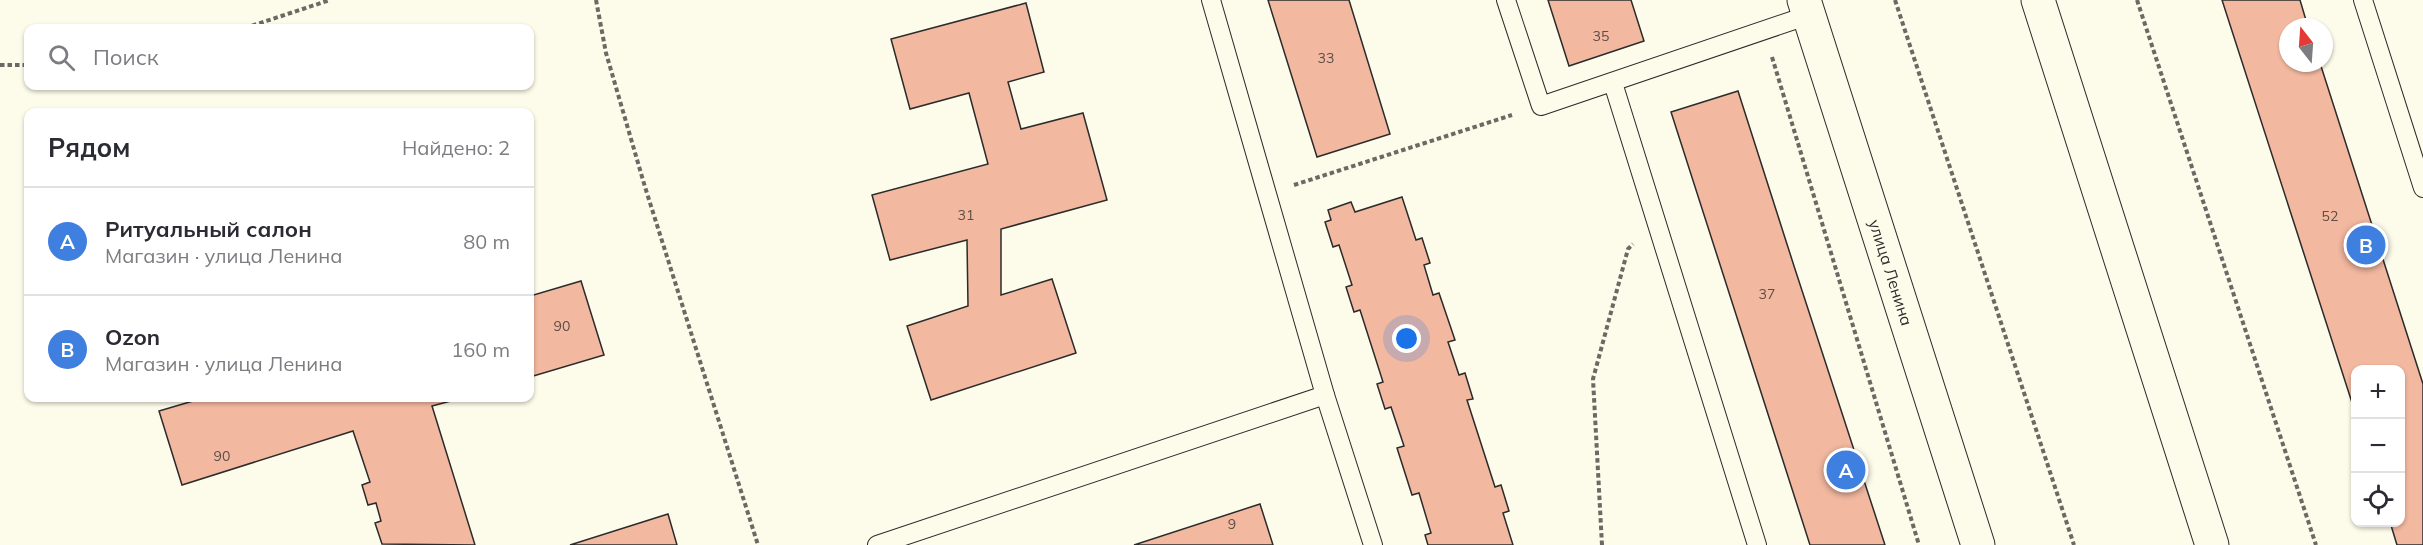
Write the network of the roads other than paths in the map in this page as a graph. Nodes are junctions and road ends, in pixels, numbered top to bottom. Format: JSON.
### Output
{"nodes":[{"id":1,"x":1212,"y":0,"type":"edge"},
{"id":2,"x":1506,"y":0,"type":"edge"},
{"id":3,"x":2038,"y":0,"type":"edge"},
{"id":4,"x":2363,"y":0,"type":"edge"},
{"id":5,"x":1806,"y":8,"type":"edge"},
{"id":6,"x":1613,"y":83,"type":"junction"},
{"id":7,"x":2423,"y":188,"type":"edge"},
{"id":8,"x":1325,"y":395,"type":"junction"},
{"id":9,"x":877,"y":545,"type":"edge"},
{"id":10,"x":1373,"y":545,"type":"edge"},
{"id":11,"x":1757,"y":545,"type":"edge"},
{"id":12,"x":1977,"y":545,"type":"edge"},
{"id":13,"x":2211,"y":545,"type":"edge"}],
"edges":[{"from":1,"to":8,"type":"lane"},
{"from":2,"to":6,"type":"lane"},
{"from":3,"to":13,"type":"street"},
{"from":4,"to":7,"type":"lane"},
{"from":5,"to":6,"type":"lane"},
{"from":5,"to":12,"type":"street","name":"улица Ленина"},
{"from":6,"to":11,"type":"lane"},
{"from":8,"to":9,"type":"lane"},
{"from":8,"to":10,"type":"lane"}]}
